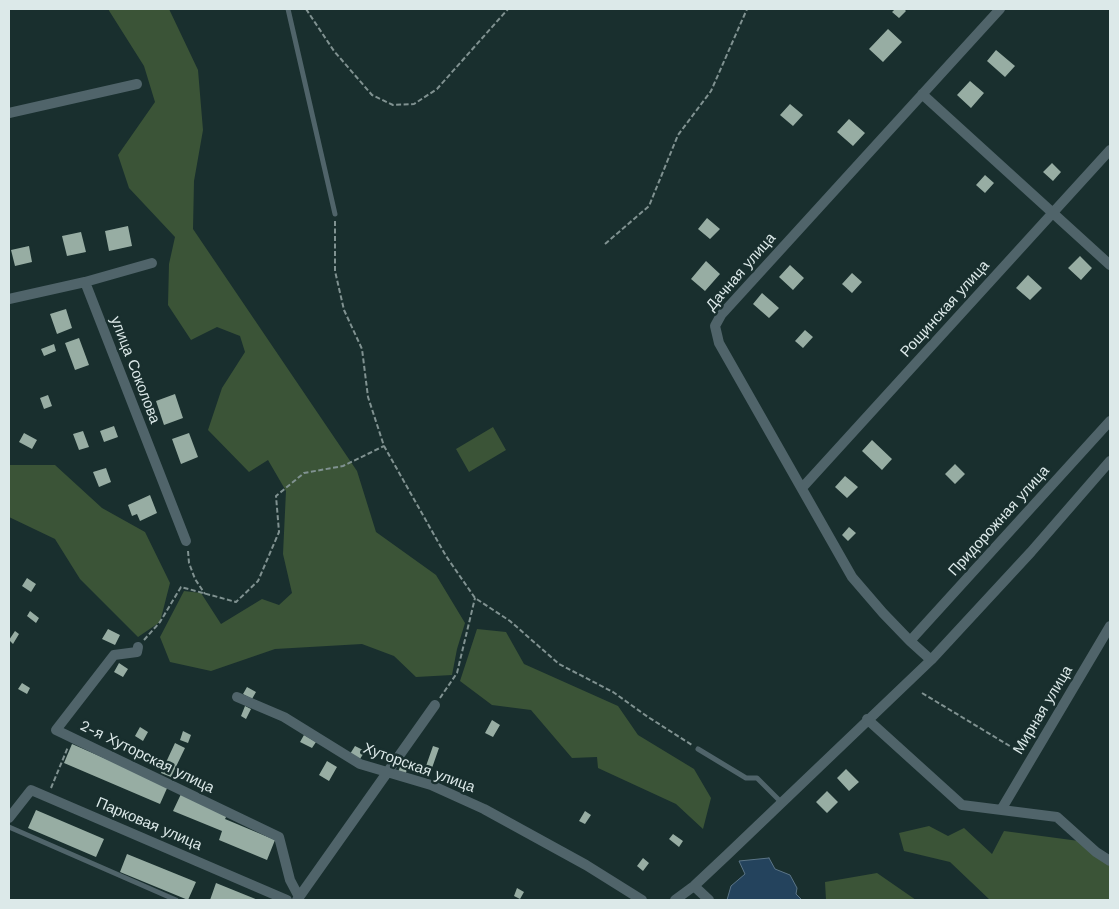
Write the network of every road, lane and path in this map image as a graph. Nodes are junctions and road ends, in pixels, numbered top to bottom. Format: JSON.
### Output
{"nodes":[{"id":1,"x":288,"y":9,"type":"edge"},
{"id":2,"x":306,"y":9,"type":"edge"},
{"id":3,"x":508,"y":9,"type":"edge"},
{"id":4,"x":747,"y":9,"type":"edge"},
{"id":5,"x":1000,"y":9,"type":"edge"},
{"id":6,"x":137,"y":84,"type":"dead end"},
{"id":7,"x":922,"y":94,"type":"junction"},
{"id":8,"x":9,"y":113,"type":"edge"},
{"id":9,"x":1110,"y":150,"type":"edge"},
{"id":10,"x":1053,"y":212,"type":"junction"},
{"id":11,"x":335,"y":214,"type":"joint"},
{"id":12,"x":605,"y":244,"type":"dead end"},
{"id":13,"x":152,"y":264,"type":"dead end"},
{"id":14,"x":1110,"y":265,"type":"edge"},
{"id":15,"x":85,"y":282,"type":"junction"},
{"id":16,"x":9,"y":299,"type":"edge"},
{"id":17,"x":1110,"y":421,"type":"edge"},
{"id":18,"x":384,"y":446,"type":"junction"},
{"id":19,"x":1110,"y":462,"type":"edge"},
{"id":20,"x":802,"y":488,"type":"junction"},
{"id":21,"x":186,"y":541,"type":"joint"},
{"id":22,"x":206,"y":594,"type":"junction"},
{"id":23,"x":475,"y":598,"type":"junction"},
{"id":24,"x":1110,"y":626,"type":"edge"},
{"id":25,"x":910,"y":642,"type":"junction"},
{"id":26,"x":138,"y":647,"type":"joint"},
{"id":27,"x":931,"y":660,"type":"junction"},
{"id":28,"x":922,"y":693,"type":"dead end"},
{"id":29,"x":237,"y":697,"type":"dead end"},
{"id":30,"x":435,"y":705,"type":"joint"},
{"id":31,"x":868,"y":719,"type":"junction"},
{"id":32,"x":72,"y":737,"type":"junction"},
{"id":33,"x":698,"y":749,"type":"joint"},
{"id":34,"x":1031,"y":758,"type":"junction"},
{"id":35,"x":388,"y":774,"type":"junction"},
{"id":36,"x":48,"y":797,"type":"junction"},
{"id":37,"x":781,"y":802,"type":"junction"},
{"id":38,"x":1002,"y":810,"type":"junction"},
{"id":39,"x":9,"y":818,"type":"edge"},
{"id":40,"x":9,"y":827,"type":"edge"},
{"id":41,"x":1110,"y":861,"type":"edge"},
{"id":42,"x":694,"y":886,"type":"junction"},
{"id":43,"x":298,"y":898,"type":"edge"},
{"id":44,"x":176,"y":900,"type":"edge"},
{"id":45,"x":287,"y":900,"type":"edge"},
{"id":46,"x":642,"y":900,"type":"edge"},
{"id":47,"x":675,"y":900,"type":"edge"},
{"id":48,"x":709,"y":900,"type":"edge"}],
"edges":[{"from":1,"to":11,"type":"lane"},
{"from":2,"to":3,"type":"path"},
{"from":4,"to":12,"type":"path"},
{"from":5,"to":7,"type":"street","name":"Дачная улица"},
{"from":6,"to":8,"type":"street"},
{"from":7,"to":10,"type":"street"},
{"from":7,"to":20,"type":"street","name":"Дачная улица"},
{"from":9,"to":10,"type":"street","name":"Рощинская улица"},
{"from":10,"to":14,"type":"street"},
{"from":10,"to":20,"type":"street","name":"Рощинская улица"},
{"from":11,"to":18,"type":"path"},
{"from":13,"to":15,"type":"street"},
{"from":15,"to":16,"type":"street"},
{"from":15,"to":21,"type":"street","name":"улица Соколова"},
{"from":17,"to":25,"type":"street","name":"Придорожная улица"},
{"from":18,"to":22,"type":"path"},
{"from":18,"to":23,"type":"path"},
{"from":19,"to":27,"type":"street"},
{"from":20,"to":25,"type":"street","name":"Дачная улица"},
{"from":21,"to":22,"type":"path"},
{"from":22,"to":26,"type":"path"},
{"from":23,"to":30,"type":"path"},
{"from":23,"to":33,"type":"path"},
{"from":24,"to":34,"type":"street","name":"Мирная улица"},
{"from":25,"to":27,"type":"street","name":"Дачная улица"},
{"from":26,"to":32,"type":"street","name":"2-я Хуторская улица"},
{"from":27,"to":31,"type":"street"},
{"from":28,"to":34,"type":"path"},
{"from":29,"to":35,"type":"street","name":"Хуторская улица"},
{"from":30,"to":35,"type":"street"},
{"from":31,"to":37,"type":"street"},
{"from":31,"to":38,"type":"street"},
{"from":32,"to":36,"type":"path"},
{"from":32,"to":43,"type":"street","name":"2-я Хуторская улица"},
{"from":33,"to":37,"type":"lane"},
{"from":34,"to":38,"type":"street","name":"Мирная улица"},
{"from":35,"to":43,"type":"street"},
{"from":35,"to":46,"type":"street","name":"Хуторская улица"},
{"from":36,"to":39,"type":"street","name":"Парковая улица"},
{"from":36,"to":45,"type":"street","name":"Парковая улица"},
{"from":37,"to":42,"type":"street"},
{"from":38,"to":41,"type":"street"},
{"from":40,"to":44,"type":"lane"},
{"from":42,"to":47,"type":"street"},
{"from":42,"to":48,"type":"street"}]}
